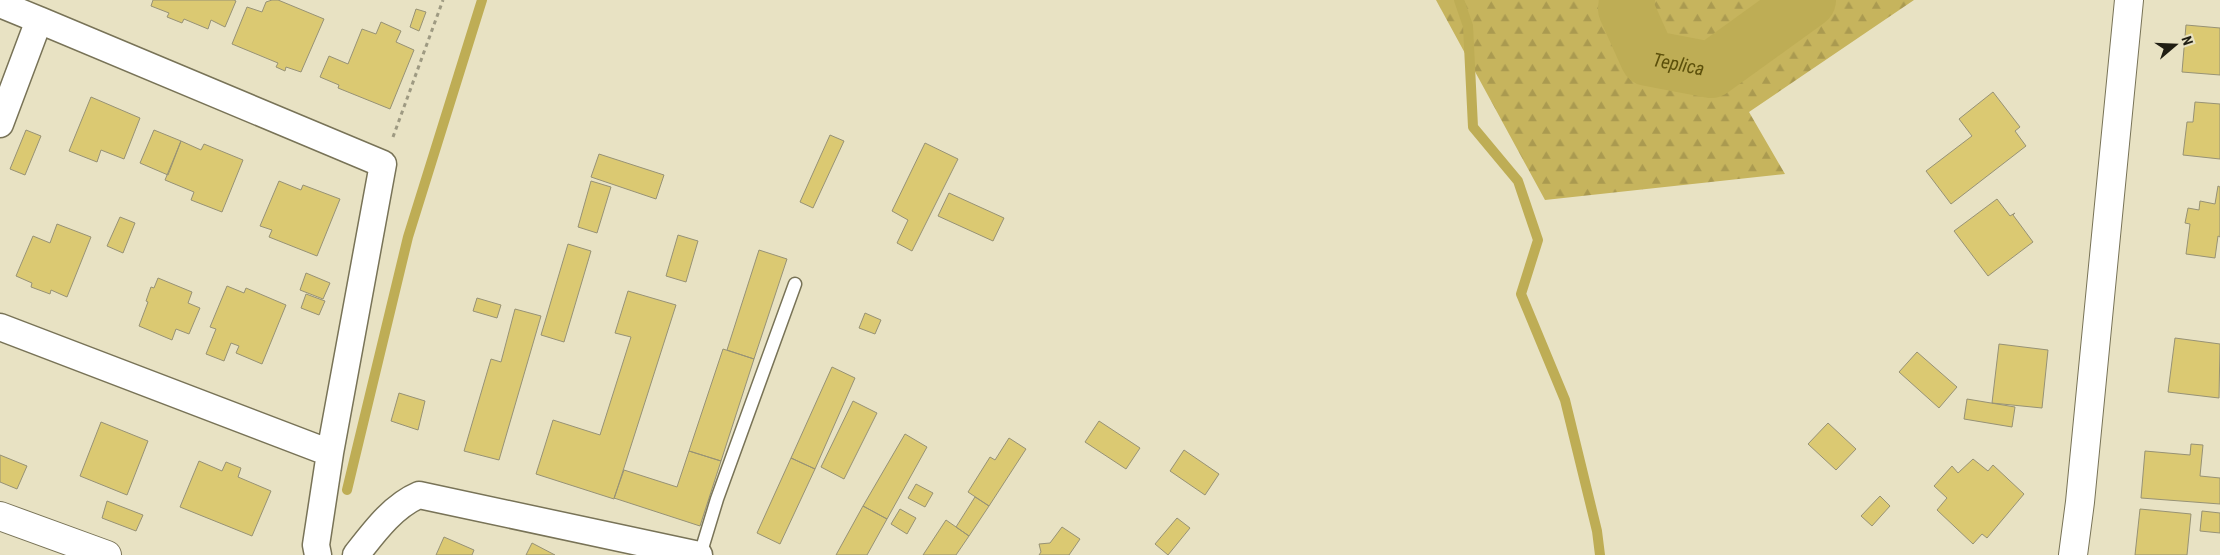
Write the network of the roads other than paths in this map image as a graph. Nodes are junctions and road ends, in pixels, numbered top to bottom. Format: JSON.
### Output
{"nodes":[{"id":1,"x":2130,"y":0,"type":"edge"},
{"id":2,"x":0,"y":4,"type":"edge"},
{"id":3,"x":39,"y":20,"type":"junction"},
{"id":4,"x":0,"y":124,"type":"edge"},
{"id":5,"x":795,"y":284,"type":"dead end"},
{"id":6,"x":0,"y":327,"type":"edge"},
{"id":7,"x":330,"y":453,"type":"junction"},
{"id":8,"x":0,"y":516,"type":"edge"},
{"id":9,"x":107,"y":555,"type":"edge"},
{"id":10,"x":318,"y":555,"type":"edge"},
{"id":11,"x":356,"y":555,"type":"edge"},
{"id":12,"x":699,"y":555,"type":"edge"},
{"id":13,"x":2072,"y":555,"type":"edge"}],
"edges":[{"from":1,"to":13,"type":"street"},
{"from":2,"to":3,"type":"street"},
{"from":3,"to":4,"type":"street"},
{"from":3,"to":7,"type":"street"},
{"from":5,"to":12,"type":"lane"},
{"from":6,"to":7,"type":"street"},
{"from":7,"to":10,"type":"street"},
{"from":8,"to":9,"type":"street"},
{"from":11,"to":12,"type":"street"}]}
